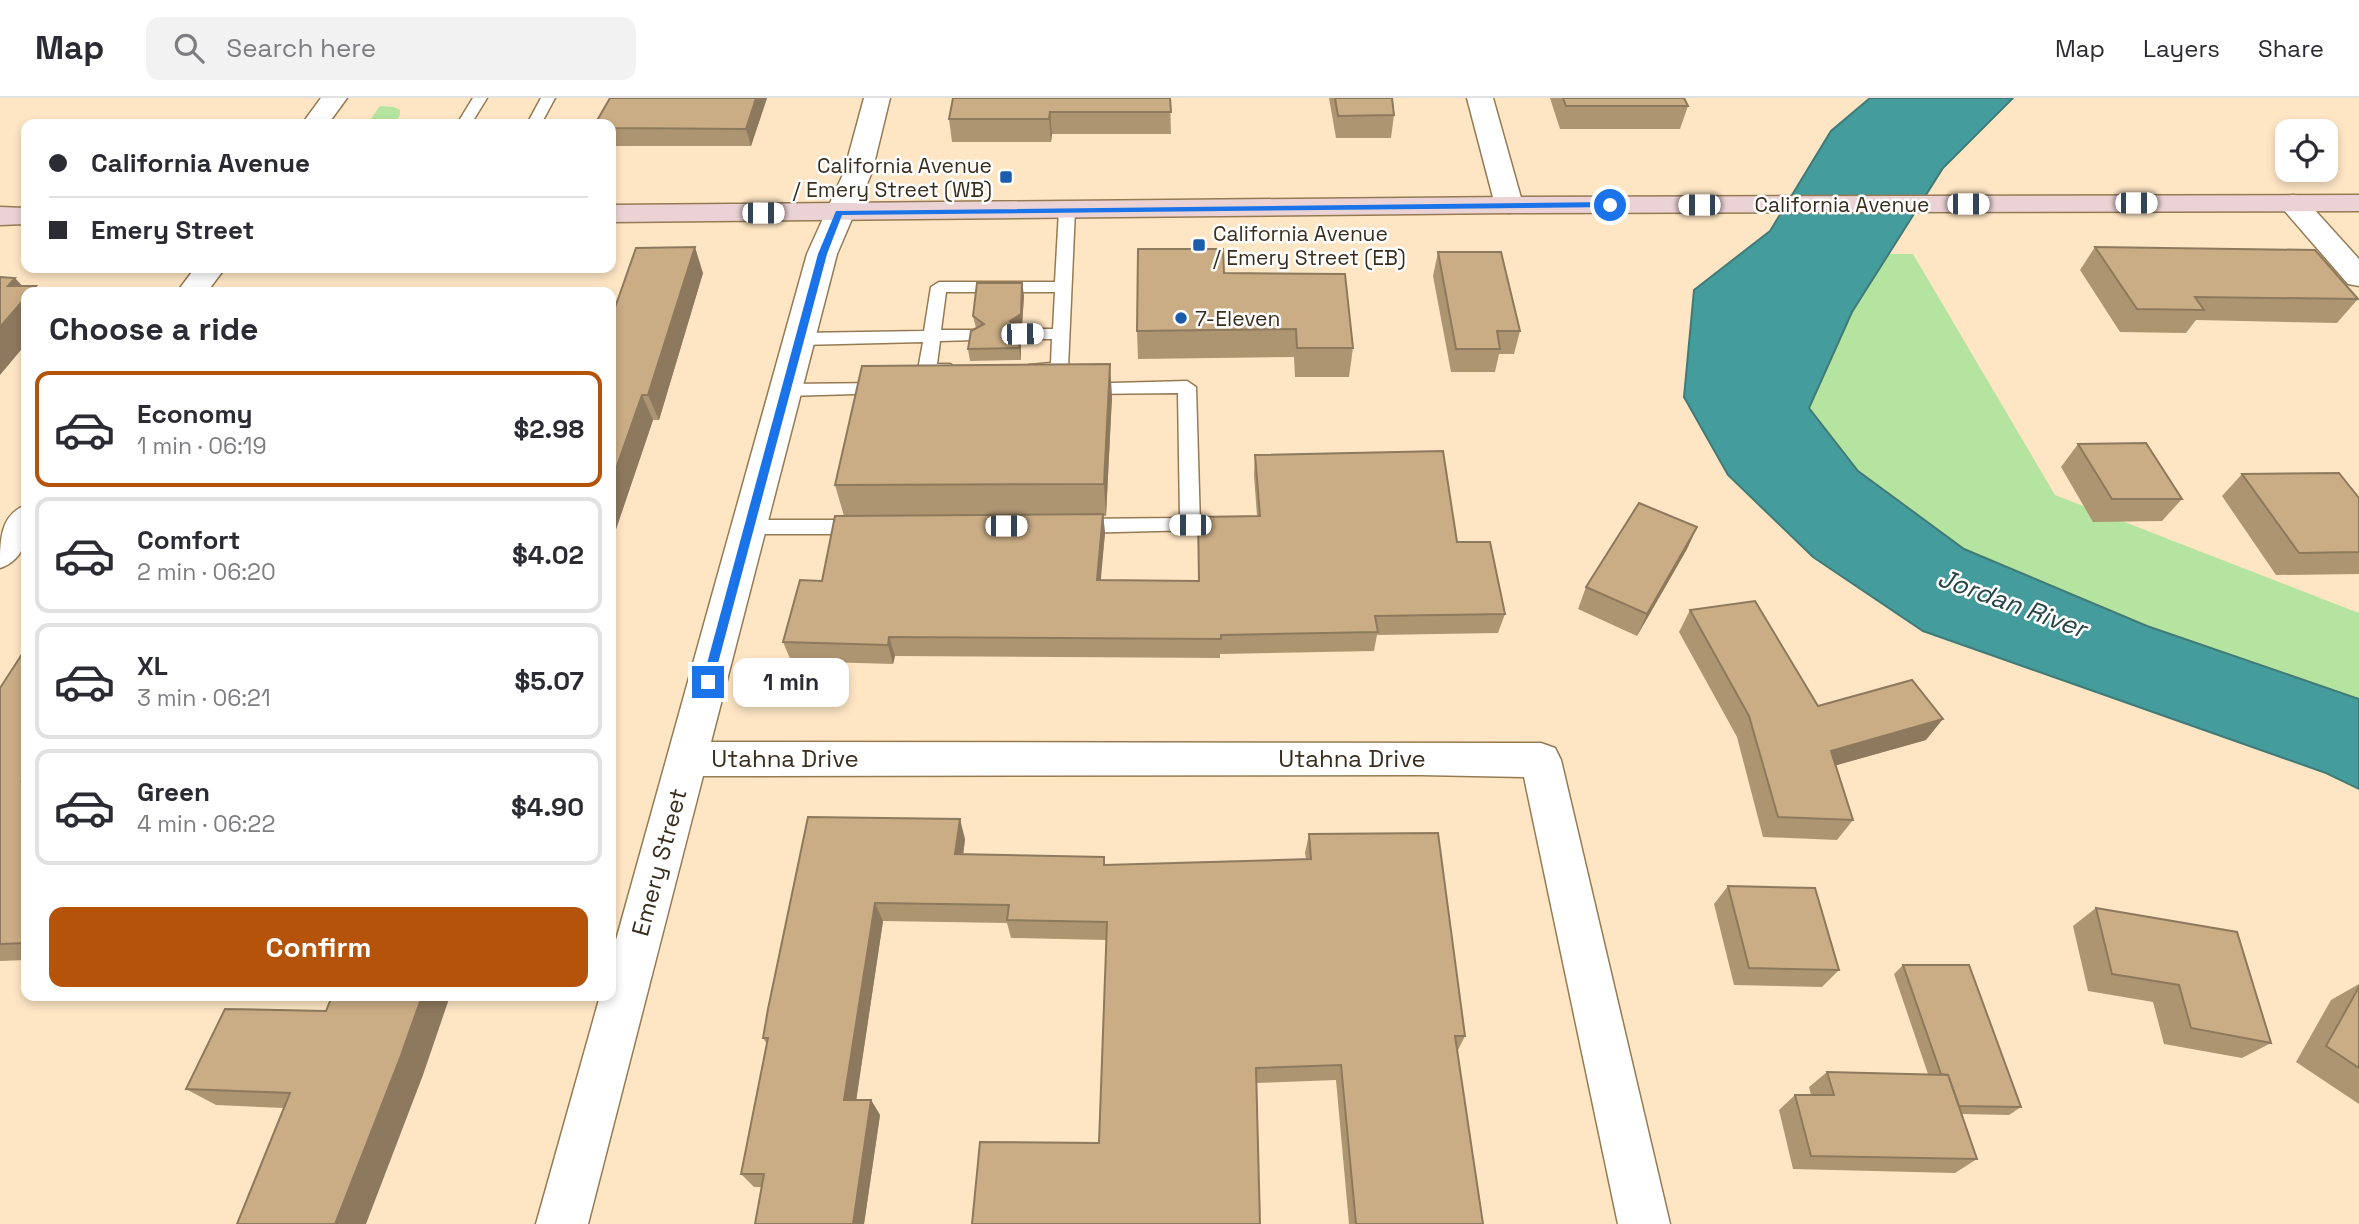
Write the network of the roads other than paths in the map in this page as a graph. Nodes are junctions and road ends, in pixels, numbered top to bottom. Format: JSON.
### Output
{"nodes":[{"id":1,"x":334,"y":98,"type":"edge"},
{"id":2,"x":480,"y":98,"type":"edge"},
{"id":3,"x":548,"y":98,"type":"edge"},
{"id":4,"x":877,"y":98,"type":"edge"},
{"id":5,"x":1480,"y":98,"type":"edge"},
{"id":6,"x":319,"y":119,"type":"edge"},
{"id":7,"x":467,"y":119,"type":"edge"},
{"id":8,"x":537,"y":119,"type":"edge"},
{"id":9,"x":2293,"y":203,"type":"junction"},
{"id":10,"x":2359,"y":203,"type":"edge"},
{"id":11,"x":1509,"y":205,"type":"junction"},
{"id":12,"x":1067,"y":210,"type":"junction"},
{"id":13,"x":839,"y":212,"type":"junction"},
{"id":14,"x":616,"y":214,"type":"edge"},
{"id":15,"x":0,"y":216,"type":"edge"},
{"id":16,"x":21,"y":216,"type":"edge"},
{"id":17,"x":2359,"y":277,"type":"edge"},
{"id":18,"x":1063,"y":287,"type":"junction"},
{"id":19,"x":1022,"y":334,"type":"edge"},
{"id":20,"x":1061,"y":334,"type":"junction"},
{"id":21,"x":974,"y":335,"type":"edge"},
{"id":22,"x":932,"y":336,"type":"junction"},
{"id":23,"x":800,"y":339,"type":"junction"},
{"id":24,"x":1020,"y":369,"type":"edge"},
{"id":25,"x":967,"y":370,"type":"edge"},
{"id":26,"x":1063,"y":388,"type":"edge"},
{"id":27,"x":898,"y":389,"type":"edge"},
{"id":28,"x":786,"y":390,"type":"junction"},
{"id":29,"x":21,"y":525,"type":"edge"},
{"id":30,"x":877,"y":526,"type":"edge"},
{"id":31,"x":1054,"y":526,"type":"edge"},
{"id":32,"x":749,"y":527,"type":"junction"},
{"id":33,"x":0,"y":554,"type":"edge"},
{"id":34,"x":687,"y":759,"type":"junction"},
{"id":35,"x":562,"y":1224,"type":"edge"},
{"id":36,"x":1644,"y":1224,"type":"edge"}],
"edges":[{"from":1,"to":6,"type":"street"},
{"from":2,"to":7,"type":"lane"},
{"from":3,"to":8,"type":"lane"},
{"from":4,"to":13,"type":"street","name":"Emery Street"},
{"from":5,"to":11,"type":"street"},
{"from":9,"to":10,"type":"main road","name":"California Avenue"},
{"from":9,"to":11,"type":"main road","name":"California Avenue"},
{"from":9,"to":17,"type":"street"},
{"from":11,"to":12,"type":"main road","name":"California Avenue"},
{"from":12,"to":13,"type":"main road","name":"California Avenue"},
{"from":12,"to":18,"type":"lane"},
{"from":13,"to":14,"type":"main road","name":"California Avenue"},
{"from":13,"to":23,"type":"street","name":"Emery Street"},
{"from":15,"to":16,"type":"main road"},
{"from":18,"to":20,"type":"lane"},
{"from":18,"to":22,"type":"lane"},
{"from":19,"to":20,"type":"lane"},
{"from":20,"to":24,"type":"lane"},
{"from":21,"to":22,"type":"lane"},
{"from":22,"to":23,"type":"lane"},
{"from":22,"to":25,"type":"lane"},
{"from":23,"to":28,"type":"street","name":"Emery Street"},
{"from":26,"to":31,"type":"lane"},
{"from":27,"to":28,"type":"lane"},
{"from":28,"to":32,"type":"street","name":"Emery Street"},
{"from":29,"to":33,"type":"street"},
{"from":30,"to":32,"type":"lane"},
{"from":32,"to":34,"type":"street","name":"Emery Street"},
{"from":34,"to":35,"type":"street","name":"Emery Street"},
{"from":34,"to":36,"type":"street","name":"Utahna Drive"}]}
